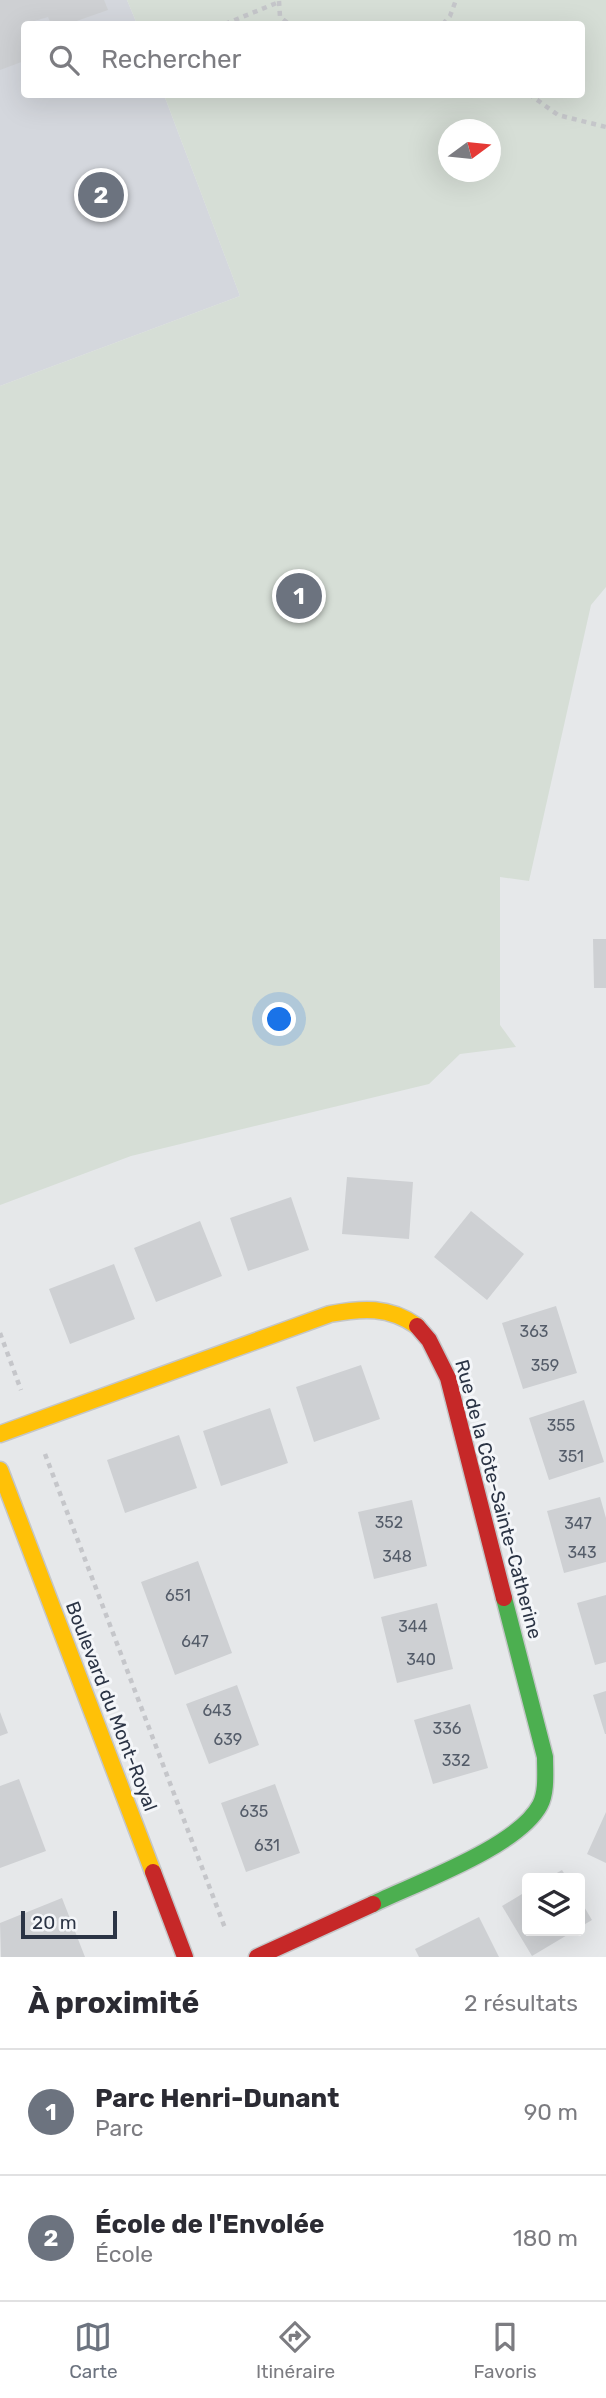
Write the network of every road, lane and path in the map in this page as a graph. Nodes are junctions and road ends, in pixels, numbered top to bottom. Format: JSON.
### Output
{"nodes":[{"id":1,"x":456,"y":0,"type":"edge"},
{"id":2,"x":279,"y":1,"type":"edge"},
{"id":3,"x":232,"y":21,"type":"edge"},
{"id":4,"x":285,"y":21,"type":"edge"},
{"id":5,"x":446,"y":21,"type":"edge"},
{"id":6,"x":535,"y":98,"type":"edge"},
{"id":7,"x":606,"y":127,"type":"edge"},
{"id":8,"x":0,"y":1333,"type":"edge"},
{"id":9,"x":21,"y":1391,"type":"dead end"},
{"id":10,"x":0,"y":1434,"type":"edge"},
{"id":11,"x":45,"y":1454,"type":"dead end"},
{"id":12,"x":0,"y":1470,"type":"edge"},
{"id":13,"x":225,"y":1928,"type":"dead end"},
{"id":14,"x":185,"y":1957,"type":"edge"},
{"id":15,"x":257,"y":1957,"type":"edge"}],
"edges":[{"from":1,"to":5,"type":"path"},
{"from":2,"to":3,"type":"path"},
{"from":2,"to":4,"type":"path"},
{"from":6,"to":7,"type":"path"},
{"from":8,"to":9,"type":"path"},
{"from":10,"to":15,"type":"street","name":"Rue de la Côte-Sainte-Catherine"},
{"from":11,"to":13,"type":"path"},
{"from":12,"to":14,"type":"street","name":"Boulevard du Mont-Royal"}]}
